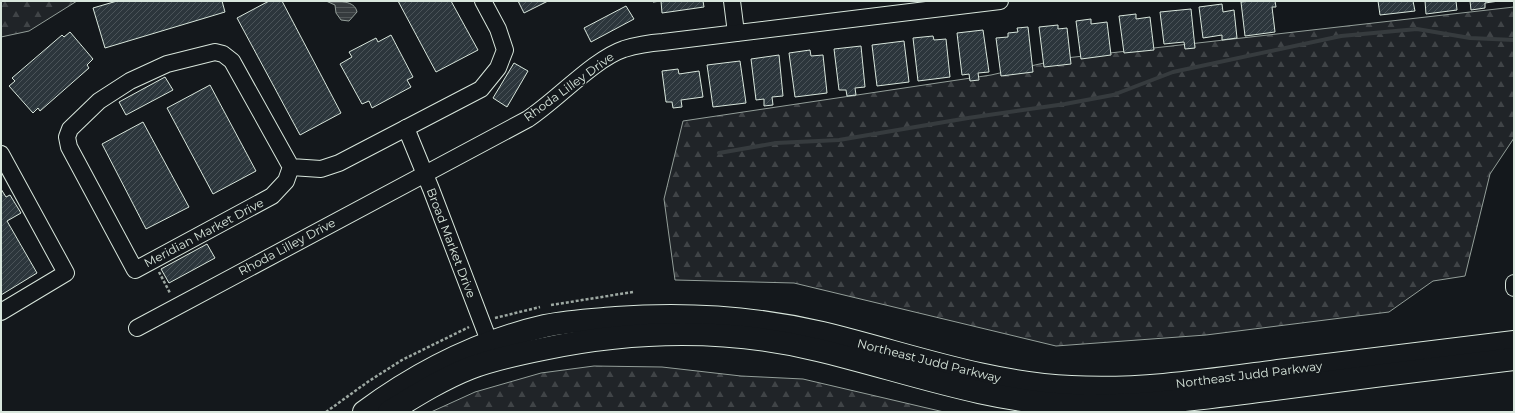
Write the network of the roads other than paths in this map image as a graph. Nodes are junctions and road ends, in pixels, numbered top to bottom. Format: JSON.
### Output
{"nodes":[{"id":1,"x":483,"y":1,"type":"edge"},
{"id":2,"x":732,"y":1,"type":"edge"},
{"id":3,"x":1000,"y":1,"type":"edge"},
{"id":4,"x":736,"y":33,"type":"junction"},
{"id":5,"x":406,"y":128,"type":"junction"},
{"id":6,"x":1,"y":154,"type":"edge"},
{"id":7,"x":291,"y":167,"type":"junction"},
{"id":8,"x":424,"y":173,"type":"junction"},
{"id":9,"x":1514,"y":283,"type":"edge"},
{"id":10,"x":1514,"y":288,"type":"edge"},
{"id":11,"x":1,"y":312,"type":"edge"},
{"id":12,"x":137,"y":328,"type":"dead end"},
{"id":13,"x":1514,"y":342,"type":"edge"},
{"id":14,"x":493,"y":351,"type":"junction"},
{"id":15,"x":1514,"y":359,"type":"edge"},
{"id":16,"x":364,"y":412,"type":"edge"},
{"id":17,"x":389,"y":412,"type":"edge"}],
"edges":[{"from":1,"to":5,"type":"street"},
{"from":2,"to":4,"type":"street"},
{"from":3,"to":4,"type":"street","name":"Rhoda Lilley Drive"},
{"from":4,"to":8,"type":"street","name":"Rhoda Lilley Drive"},
{"from":5,"to":7,"type":"street"},
{"from":5,"to":8,"type":"street","name":"Broad Market Drive"},
{"from":6,"to":11,"type":"street"},
{"from":7,"to":7,"type":"street","name":"Meridian Market Drive"},
{"from":8,"to":12,"type":"street","name":"Rhoda Lilley Drive"},
{"from":8,"to":14,"type":"street","name":"Broad Market Drive"},
{"from":9,"to":10,"type":"street"},
{"from":13,"to":14,"type":"highway","name":"Northeast Judd Parkway"},
{"from":14,"to":15,"type":"highway","name":"Northeast Judd Parkway"},
{"from":14,"to":16,"type":"highway","name":"Northeast Judd Parkway"},
{"from":14,"to":17,"type":"highway","name":"Northeast Judd Parkway"}]}
